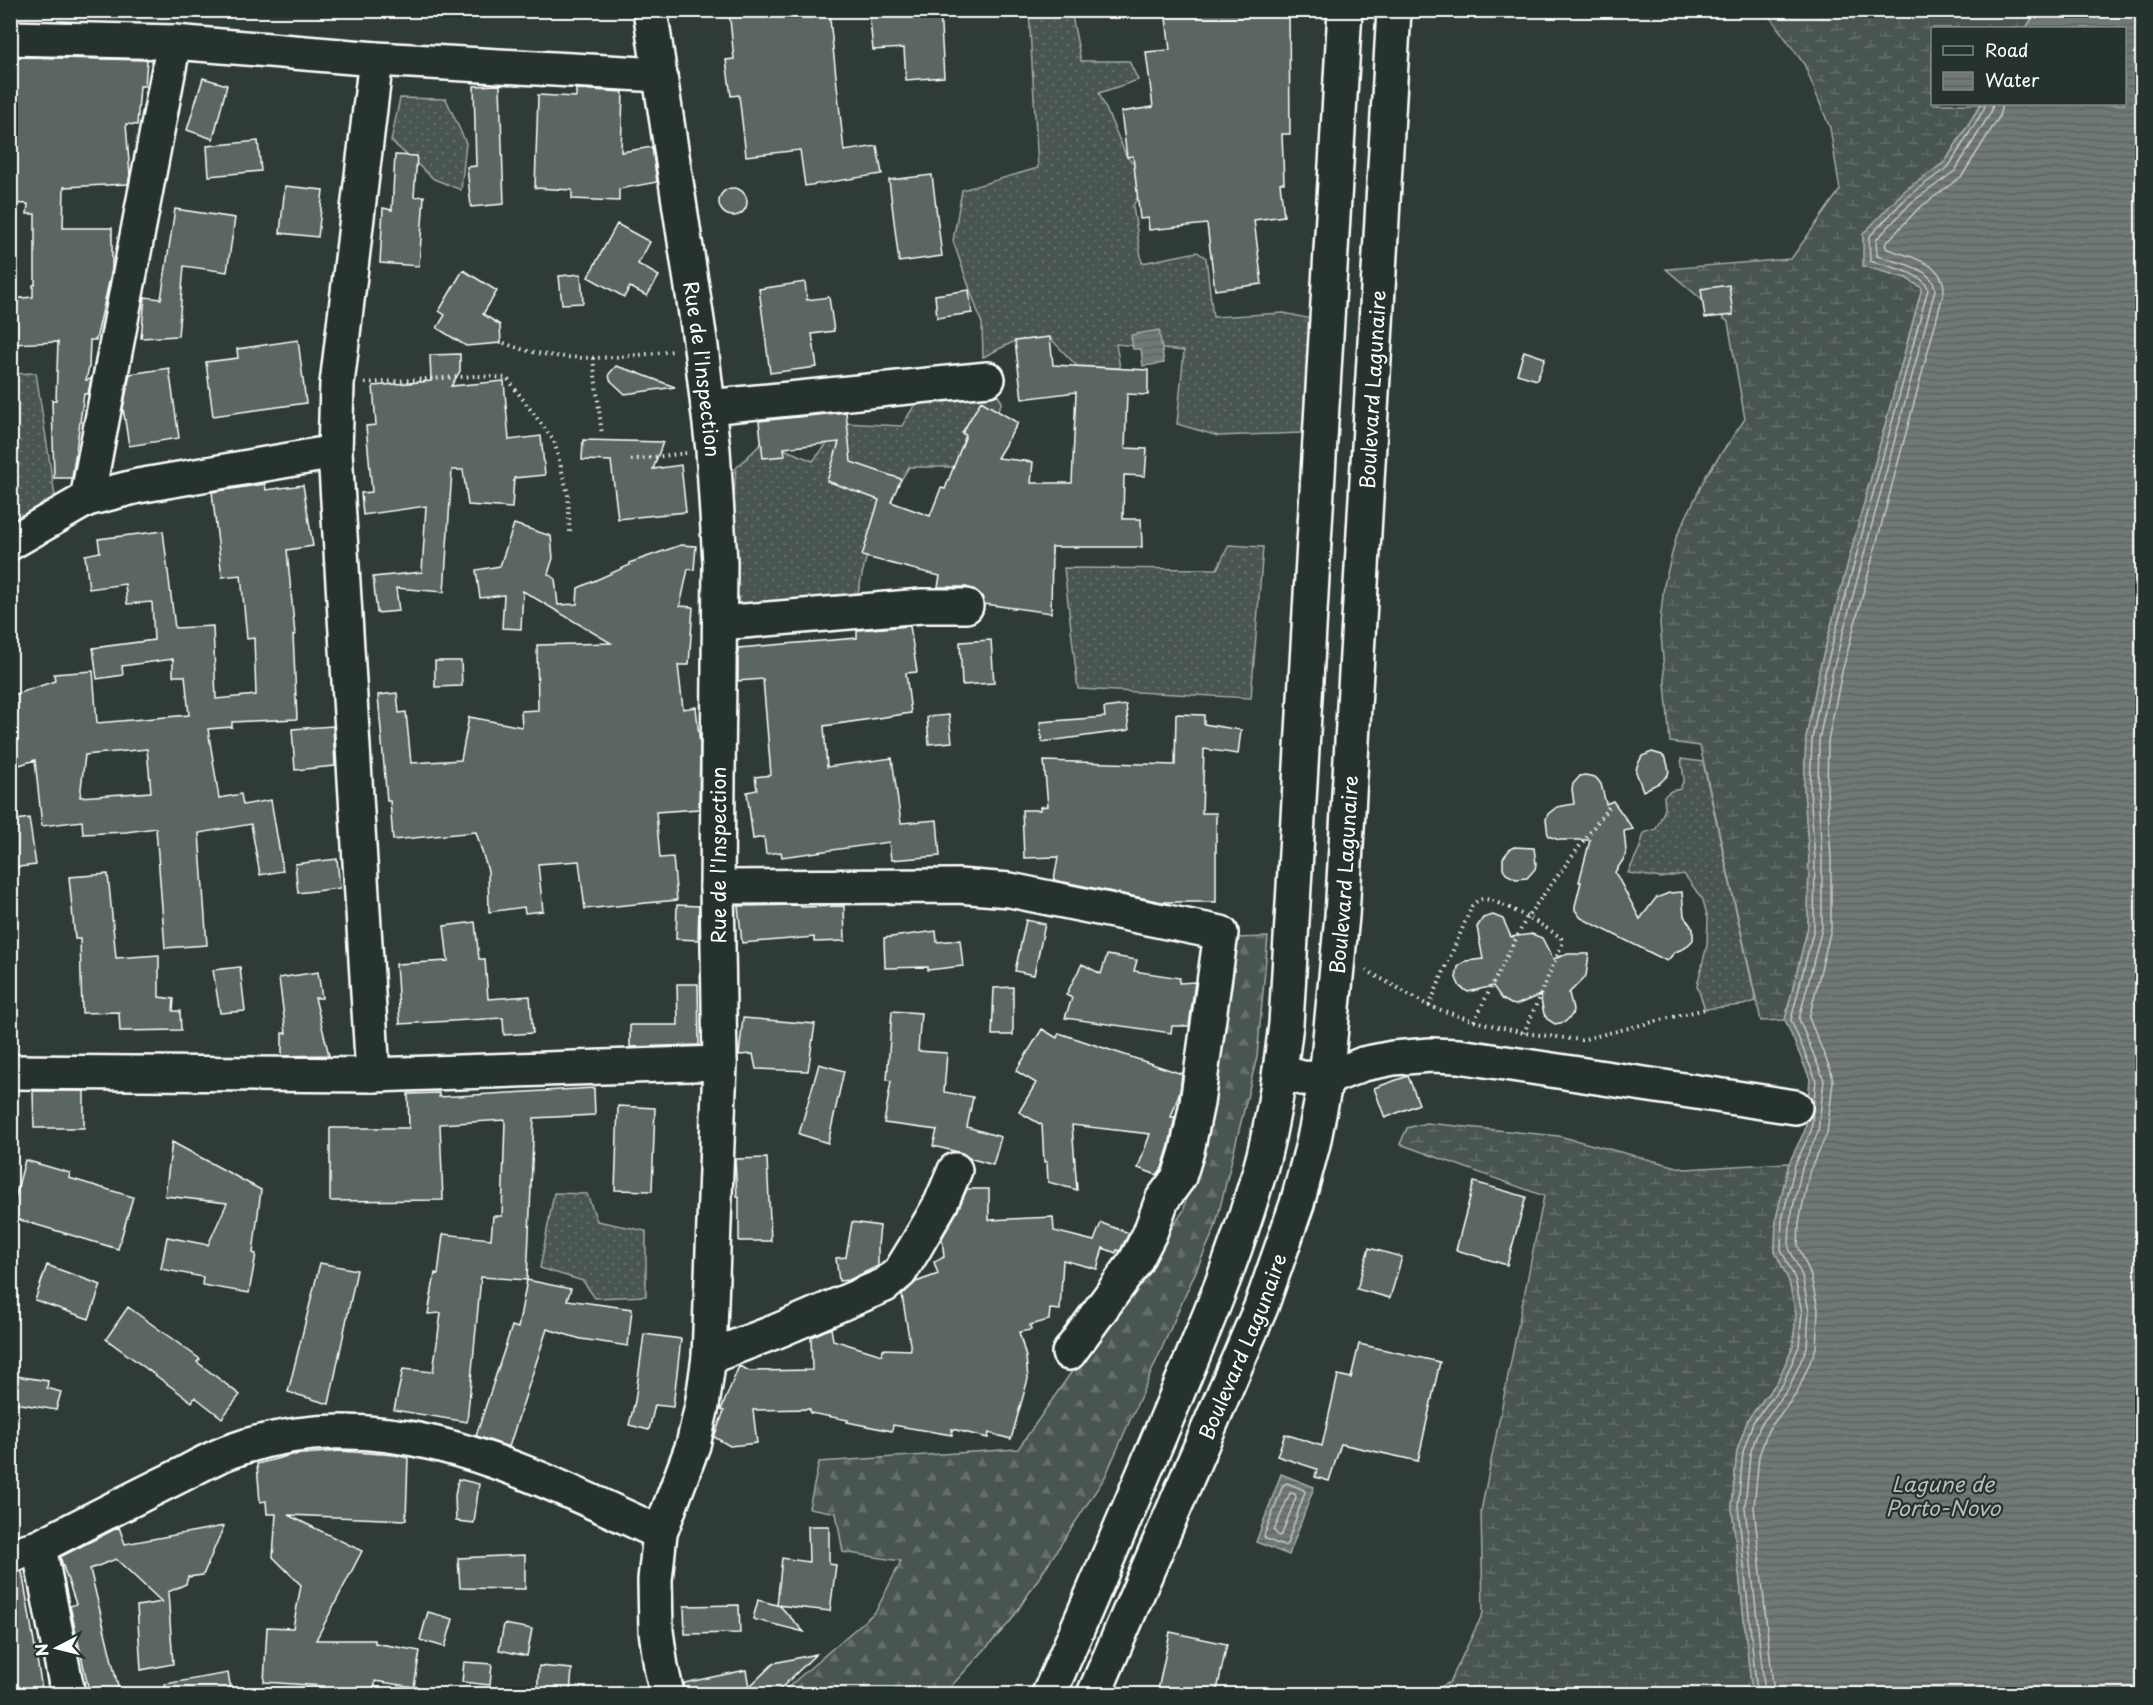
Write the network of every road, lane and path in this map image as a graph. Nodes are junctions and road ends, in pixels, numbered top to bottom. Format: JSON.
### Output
{"nodes":[{"id":1,"x":650,"y":10,"type":"edge"},
{"id":2,"x":1345,"y":10,"type":"edge"},
{"id":3,"x":1394,"y":10,"type":"edge"},
{"id":4,"x":10,"y":39,"type":"edge"},
{"id":5,"x":174,"y":42,"type":"junction"},
{"id":6,"x":376,"y":59,"type":"junction"},
{"id":7,"x":660,"y":75,"type":"junction"},
{"id":8,"x":504,"y":343,"type":"dead end"},
{"id":9,"x":700,"y":347,"type":"junction"},
{"id":10,"x":593,"y":358,"type":"junction"},
{"id":11,"x":988,"y":379,"type":"dead end"},
{"id":12,"x":337,"y":384,"type":"junction"},
{"id":13,"x":708,"y":407,"type":"junction"},
{"id":14,"x":602,"y":435,"type":"dead end"},
{"id":15,"x":713,"y":450,"type":"junction"},
{"id":16,"x":335,"y":452,"type":"junction"},
{"id":17,"x":631,"y":460,"type":"dead end"},
{"id":18,"x":87,"y":499,"type":"junction"},
{"id":19,"x":570,"y":534,"type":"dead end"},
{"id":20,"x":10,"y":543,"type":"edge"},
{"id":21,"x":966,"y":606,"type":"dead end"},
{"id":22,"x":720,"y":623,"type":"junction"},
{"id":23,"x":1611,"y":804,"type":"dead end"},
{"id":24,"x":717,"y":887,"type":"junction"},
{"id":25,"x":1527,"y":917,"type":"junction"},
{"id":26,"x":1360,"y":967,"type":"dead end"},
{"id":27,"x":1429,"y":1005,"type":"junction"},
{"id":28,"x":1705,"y":1009,"type":"dead end"},
{"id":29,"x":1474,"y":1021,"type":"junction"},
{"id":30,"x":1524,"y":1033,"type":"junction"},
{"id":31,"x":720,"y":1063,"type":"junction"},
{"id":32,"x":10,"y":1072,"type":"edge"},
{"id":33,"x":1280,"y":1072,"type":"junction"},
{"id":34,"x":373,"y":1075,"type":"junction"},
{"id":35,"x":1326,"y":1079,"type":"junction"},
{"id":36,"x":1795,"y":1107,"type":"dead end"},
{"id":37,"x":955,"y":1170,"type":"dead end"},
{"id":38,"x":1069,"y":1353,"type":"dead end"},
{"id":39,"x":709,"y":1356,"type":"junction"},
{"id":40,"x":660,"y":1533,"type":"junction"},
{"id":41,"x":25,"y":1551,"type":"edge"},
{"id":42,"x":68,"y":1695,"type":"edge"},
{"id":43,"x":668,"y":1695,"type":"edge"},
{"id":44,"x":1049,"y":1695,"type":"edge"},
{"id":45,"x":1094,"y":1695,"type":"edge"}],
"edges":[{"from":1,"to":7,"type":"main road","name":"Rue de l'Inspection"},
{"from":2,"to":33,"type":"main road"},
{"from":3,"to":35,"type":"main road","name":"Boulevard Lagunaire"},
{"from":4,"to":5,"type":"main road"},
{"from":5,"to":6,"type":"main road"},
{"from":5,"to":18,"type":"main road"},
{"from":6,"to":7,"type":"main road"},
{"from":6,"to":12,"type":"main road"},
{"from":7,"to":9,"type":"main road","name":"Rue de l'Inspection"},
{"from":8,"to":10,"type":"path"},
{"from":9,"to":10,"type":"path"},
{"from":9,"to":13,"type":"main road","name":"Rue de l'Inspection"},
{"from":10,"to":14,"type":"path"},
{"from":11,"to":13,"type":"main road"},
{"from":12,"to":16,"type":"main road"},
{"from":12,"to":19,"type":"path"},
{"from":13,"to":15,"type":"main road","name":"Rue de l'Inspection"},
{"from":15,"to":17,"type":"path"},
{"from":15,"to":22,"type":"main road","name":"Rue de l'Inspection"},
{"from":16,"to":18,"type":"main road"},
{"from":16,"to":34,"type":"main road"},
{"from":18,"to":20,"type":"main road"},
{"from":21,"to":22,"type":"main road"},
{"from":22,"to":24,"type":"main road","name":"Rue de l'Inspection"},
{"from":23,"to":25,"type":"path"},
{"from":24,"to":31,"type":"main road","name":"Rue de l'Inspection"},
{"from":24,"to":38,"type":"main road"},
{"from":25,"to":27,"type":"path"},
{"from":25,"to":29,"type":"path"},
{"from":25,"to":30,"type":"path"},
{"from":26,"to":27,"type":"path"},
{"from":27,"to":29,"type":"path"},
{"from":28,"to":30,"type":"path"},
{"from":29,"to":30,"type":"path"},
{"from":31,"to":34,"type":"main road"},
{"from":31,"to":39,"type":"main road","name":"Rue de l'Inspection"},
{"from":32,"to":34,"type":"main road"},
{"from":33,"to":35,"type":"main road"},
{"from":33,"to":44,"type":"main road"},
{"from":35,"to":36,"type":"main road"},
{"from":35,"to":45,"type":"main road","name":"Boulevard Lagunaire"},
{"from":37,"to":39,"type":"main road"},
{"from":39,"to":40,"type":"main road","name":"Rue de l'Inspection"},
{"from":40,"to":41,"type":"main road"},
{"from":40,"to":43,"type":"main road","name":"Rue de l'Inspection"},
{"from":41,"to":42,"type":"main road"}]}
